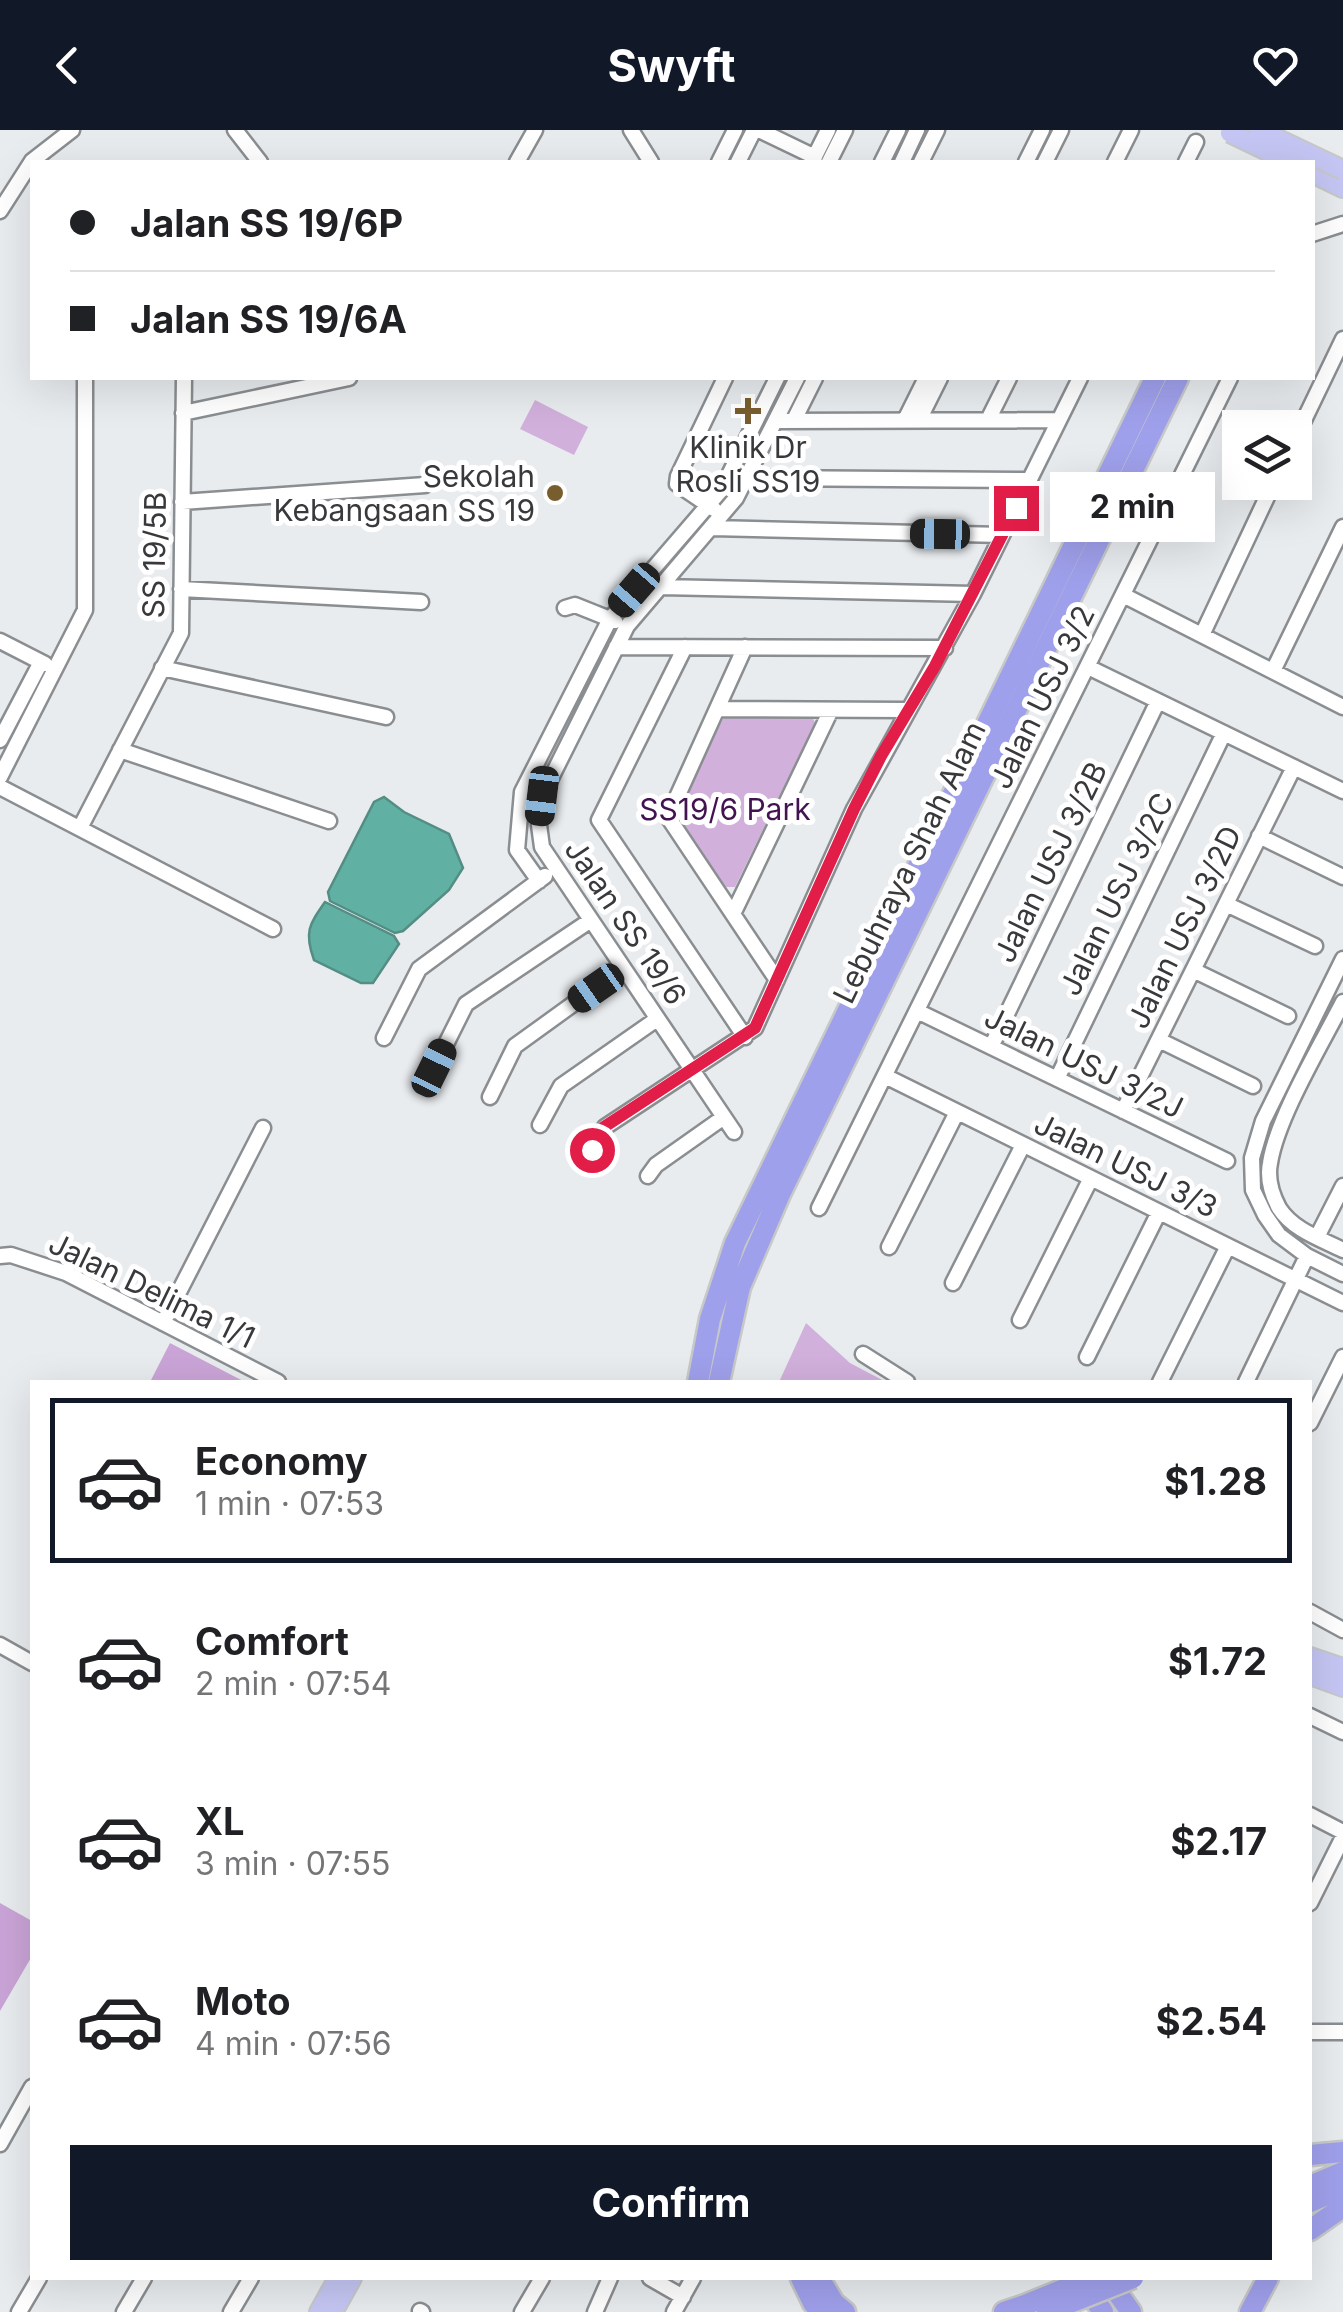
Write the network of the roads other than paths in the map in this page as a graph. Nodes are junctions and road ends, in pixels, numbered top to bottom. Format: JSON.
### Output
{"nodes":[{"id":1,"x":235,"y":130,"type":"edge"},
{"id":2,"x":534,"y":130,"type":"edge"},
{"id":3,"x":631,"y":130,"type":"edge"},
{"id":4,"x":735,"y":130,"type":"edge"},
{"id":5,"x":757,"y":130,"type":"edge"},
{"id":6,"x":828,"y":130,"type":"edge"},
{"id":7,"x":845,"y":130,"type":"edge"},
{"id":8,"x":898,"y":130,"type":"edge"},
{"id":9,"x":918,"y":130,"type":"edge"},
{"id":10,"x":938,"y":130,"type":"edge"},
{"id":11,"x":1042,"y":130,"type":"edge"},
{"id":12,"x":1060,"y":130,"type":"edge"},
{"id":13,"x":1130,"y":130,"type":"edge"},
{"id":14,"x":1259,"y":130,"type":"edge"},
{"id":15,"x":1276,"y":130,"type":"edge"},
{"id":16,"x":1300,"y":130,"type":"edge"},
{"id":17,"x":64,"y":132,"type":"edge"},
{"id":18,"x":1226,"y":132,"type":"edge"},
{"id":19,"x":1196,"y":142,"type":"dead end"},
{"id":20,"x":33,"y":160,"type":"edge"},
{"id":21,"x":258,"y":160,"type":"edge"},
{"id":22,"x":518,"y":160,"type":"edge"},
{"id":23,"x":650,"y":160,"type":"edge"},
{"id":24,"x":720,"y":160,"type":"edge"},
{"id":25,"x":739,"y":160,"type":"edge"},
{"id":26,"x":817,"y":160,"type":"edge"},
{"id":27,"x":819,"y":160,"type":"edge"},
{"id":28,"x":820,"y":160,"type":"edge"},
{"id":29,"x":883,"y":160,"type":"edge"},
{"id":30,"x":911,"y":160,"type":"edge"},
{"id":31,"x":912,"y":160,"type":"edge"},
{"id":32,"x":1027,"y":160,"type":"edge"},
{"id":33,"x":1046,"y":160,"type":"edge"},
{"id":34,"x":1116,"y":160,"type":"edge"},
{"id":35,"x":1187,"y":160,"type":"edge"},
{"id":36,"x":1261,"y":160,"type":"edge"},
{"id":37,"x":1283,"y":160,"type":"edge"},
{"id":38,"x":1288,"y":160,"type":"edge"},
{"id":39,"x":1307,"y":160,"type":"edge"},
{"id":40,"x":30,"y":164,"type":"edge"},
{"id":41,"x":1315,"y":165,"type":"edge"},
{"id":42,"x":1315,"y":174,"type":"edge"},
{"id":43,"x":1340,"y":181,"type":"edge"},
{"id":44,"x":0,"y":211,"type":"edge"},
{"id":45,"x":1343,"y":224,"type":"edge"},
{"id":46,"x":1315,"y":233,"type":"edge"},
{"id":47,"x":1343,"y":338,"type":"edge"},
{"id":48,"x":85,"y":380,"type":"edge"},
{"id":49,"x":184,"y":380,"type":"edge"},
{"id":50,"x":340,"y":380,"type":"edge"},
{"id":51,"x":725,"y":380,"type":"edge"},
{"id":52,"x":776,"y":380,"type":"edge"},
{"id":53,"x":795,"y":380,"type":"edge"},
{"id":54,"x":814,"y":380,"type":"edge"},
{"id":55,"x":925,"y":380,"type":"edge"},
{"id":56,"x":939,"y":380,"type":"edge"},
{"id":57,"x":1008,"y":380,"type":"edge"},
{"id":58,"x":1079,"y":380,"type":"edge"},
{"id":59,"x":1154,"y":380,"type":"edge"},
{"id":60,"x":1177,"y":380,"type":"edge"},
{"id":61,"x":1229,"y":380,"type":"edge"},
{"id":62,"x":1309,"y":410,"type":"edge"},
{"id":63,"x":183,"y":413,"type":"junction"},
{"id":64,"x":776,"y":420,"type":"junction"},
{"id":65,"x":794,"y":420,"type":"junction"},
{"id":66,"x":912,"y":420,"type":"junction"},
{"id":67,"x":988,"y":420,"type":"junction"},
{"id":68,"x":1059,"y":420,"type":"junction"},
{"id":69,"x":747,"y":478,"type":"junction"},
{"id":70,"x":1030,"y":480,"type":"junction"},
{"id":71,"x":425,"y":485,"type":"dead end"},
{"id":72,"x":1266,"y":500,"type":"edge"},
{"id":73,"x":182,"y":502,"type":"junction"},
{"id":74,"x":708,"y":505,"type":"junction"},
{"id":75,"x":722,"y":516,"type":"junction"},
{"id":76,"x":1343,"y":527,"type":"edge"},
{"id":77,"x":712,"y":528,"type":"junction"},
{"id":78,"x":1002,"y":535,"type":"junction"},
{"id":79,"x":662,"y":587,"type":"junction"},
{"id":80,"x":182,"y":589,"type":"junction"},
{"id":81,"x":973,"y":594,"type":"junction"},
{"id":82,"x":1123,"y":595,"type":"junction"},
{"id":83,"x":421,"y":602,"type":"dead end"},
{"id":84,"x":564,"y":608,"type":"dead end"},
{"id":85,"x":610,"y":619,"type":"junction"},
{"id":86,"x":627,"y":626,"type":"junction"},
{"id":87,"x":1202,"y":635,"type":"junction"},
{"id":88,"x":0,"y":640,"type":"edge"},
{"id":89,"x":616,"y":647,"type":"junction"},
{"id":90,"x":684,"y":647,"type":"junction"},
{"id":91,"x":746,"y":647,"type":"junction"},
{"id":92,"x":944,"y":648,"type":"junction"},
{"id":93,"x":48,"y":665,"type":"junction"},
{"id":94,"x":1088,"y":667,"type":"junction"},
{"id":95,"x":162,"y":668,"type":"junction"},
{"id":96,"x":1273,"y":671,"type":"junction"},
{"id":97,"x":1158,"y":701,"type":"junction"},
{"id":98,"x":1343,"y":707,"type":"edge"},
{"id":99,"x":719,"y":709,"type":"junction"},
{"id":100,"x":831,"y":710,"type":"junction"},
{"id":101,"x":908,"y":710,"type":"junction"},
{"id":102,"x":386,"y":717,"type":"dead end"},
{"id":103,"x":1224,"y":733,"type":"junction"},
{"id":104,"x":0,"y":740,"type":"edge"},
{"id":105,"x":120,"y":750,"type":"junction"},
{"id":106,"x":1294,"y":767,"type":"junction"},
{"id":107,"x":0,"y":777,"type":"edge"},
{"id":108,"x":0,"y":787,"type":"edge"},
{"id":109,"x":1343,"y":791,"type":"edge"},
{"id":110,"x":330,"y":821,"type":"dead end"},
{"id":111,"x":80,"y":828,"type":"junction"},
{"id":112,"x":1260,"y":836,"type":"junction"},
{"id":113,"x":556,"y":868,"type":"junction"},
{"id":114,"x":1343,"y":877,"type":"edge"},
{"id":115,"x":539,"y":882,"type":"junction"},
{"id":116,"x":1226,"y":904,"type":"junction"},
{"id":117,"x":733,"y":914,"type":"junction"},
{"id":118,"x":591,"y":920,"type":"junction"},
{"id":119,"x":273,"y":929,"type":"dead end"},
{"id":120,"x":1315,"y":946,"type":"dead end"},
{"id":121,"x":1343,"y":959,"type":"edge"},
{"id":122,"x":623,"y":968,"type":"junction"},
{"id":123,"x":1193,"y":970,"type":"junction"},
{"id":124,"x":777,"y":980,"type":"junction"},
{"id":125,"x":1343,"y":1002,"type":"edge"},
{"id":126,"x":917,"y":1012,"type":"junction"},
{"id":127,"x":1288,"y":1016,"type":"dead end"},
{"id":128,"x":658,"y":1019,"type":"junction"},
{"id":129,"x":745,"y":1037,"type":"junction"},
{"id":130,"x":1326,"y":1037,"type":"junction"},
{"id":131,"x":384,"y":1038,"type":"dead end"},
{"id":132,"x":1159,"y":1040,"type":"junction"},
{"id":133,"x":1343,"y":1046,"type":"edge"},
{"id":134,"x":991,"y":1047,"type":"junction"},
{"id":135,"x":434,"y":1068,"type":"dead end"},
{"id":136,"x":692,"y":1070,"type":"junction"},
{"id":137,"x":885,"y":1076,"type":"junction"},
{"id":138,"x":1057,"y":1079,"type":"junction"},
{"id":139,"x":1253,"y":1086,"type":"dead end"},
{"id":140,"x":490,"y":1097,"type":"dead end"},
{"id":141,"x":1123,"y":1111,"type":"junction"},
{"id":142,"x":957,"y":1112,"type":"junction"},
{"id":143,"x":724,"y":1117,"type":"junction"},
{"id":144,"x":540,"y":1125,"type":"dead end"},
{"id":145,"x":263,"y":1128,"type":"dead end"},
{"id":146,"x":734,"y":1132,"type":"dead end"},
{"id":147,"x":1023,"y":1144,"type":"junction"},
{"id":148,"x":592,"y":1150,"type":"dead end"},
{"id":149,"x":1227,"y":1162,"type":"dead end"},
{"id":150,"x":648,"y":1176,"type":"dead end"},
{"id":151,"x":1091,"y":1178,"type":"junction"},
{"id":152,"x":1343,"y":1186,"type":"edge"},
{"id":153,"x":819,"y":1208,"type":"dead end"},
{"id":154,"x":1159,"y":1212,"type":"junction"},
{"id":155,"x":1317,"y":1238,"type":"junction"},
{"id":156,"x":1228,"y":1246,"type":"junction"},
{"id":157,"x":889,"y":1247,"type":"dead end"},
{"id":158,"x":1343,"y":1250,"type":"edge"},
{"id":159,"x":0,"y":1256,"type":"edge"},
{"id":160,"x":1308,"y":1256,"type":"junction"},
{"id":161,"x":1343,"y":1274,"type":"edge"},
{"id":162,"x":1296,"y":1280,"type":"junction"},
{"id":163,"x":953,"y":1283,"type":"dead end"},
{"id":164,"x":1343,"y":1303,"type":"edge"},
{"id":165,"x":1020,"y":1320,"type":"dead end"},
{"id":166,"x":163,"y":1323,"type":"junction"},
{"id":167,"x":862,"y":1354,"type":"dead end"},
{"id":168,"x":1343,"y":1356,"type":"edge"},
{"id":169,"x":1087,"y":1357,"type":"dead end"},
{"id":170,"x":274,"y":1380,"type":"edge"},
{"id":171,"x":698,"y":1380,"type":"edge"},
{"id":172,"x":719,"y":1380,"type":"edge"},
{"id":173,"x":904,"y":1380,"type":"edge"},
{"id":174,"x":1161,"y":1380,"type":"edge"},
{"id":175,"x":1247,"y":1380,"type":"edge"},
{"id":176,"x":1312,"y":1419,"type":"edge"},
{"id":177,"x":1312,"y":1613,"type":"edge"},
{"id":178,"x":1343,"y":1630,"type":"edge"},
{"id":179,"x":0,"y":1645,"type":"edge"},
{"id":180,"x":1312,"y":1657,"type":"edge"},
{"id":181,"x":30,"y":1662,"type":"edge"},
{"id":182,"x":1343,"y":1668,"type":"edge"},
{"id":183,"x":1312,"y":1676,"type":"edge"},
{"id":184,"x":1343,"y":1687,"type":"edge"},
{"id":185,"x":1312,"y":1717,"type":"edge"},
{"id":186,"x":1343,"y":1732,"type":"edge"},
{"id":187,"x":1312,"y":1816,"type":"edge"},
{"id":188,"x":1343,"y":1834,"type":"edge"},
{"id":189,"x":1312,"y":1899,"type":"edge"},
{"id":190,"x":1312,"y":2032,"type":"edge"},
{"id":191,"x":1343,"y":2032,"type":"edge"},
{"id":192,"x":30,"y":2091,"type":"edge"},
{"id":193,"x":0,"y":2144,"type":"edge"},
{"id":194,"x":1343,"y":2152,"type":"edge"},
{"id":195,"x":1312,"y":2155,"type":"edge"},
{"id":196,"x":1343,"y":2172,"type":"edge"},
{"id":197,"x":1312,"y":2185,"type":"edge"},
{"id":198,"x":1343,"y":2188,"type":"edge"},
{"id":199,"x":1312,"y":2201,"type":"edge"},
{"id":200,"x":1343,"y":2207,"type":"edge"},
{"id":201,"x":1312,"y":2229,"type":"edge"},
{"id":202,"x":38,"y":2280,"type":"edge"},
{"id":203,"x":143,"y":2280,"type":"edge"},
{"id":204,"x":250,"y":2280,"type":"edge"},
{"id":205,"x":337,"y":2280,"type":"edge"},
{"id":206,"x":351,"y":2280,"type":"edge"},
{"id":207,"x":541,"y":2280,"type":"edge"},
{"id":208,"x":609,"y":2280,"type":"edge"},
{"id":209,"x":652,"y":2280,"type":"edge"},
{"id":210,"x":693,"y":2280,"type":"edge"},
{"id":211,"x":802,"y":2280,"type":"edge"},
{"id":212,"x":820,"y":2280,"type":"edge"},
{"id":213,"x":1081,"y":2280,"type":"edge"},
{"id":214,"x":1086,"y":2280,"type":"edge"},
{"id":215,"x":1108,"y":2280,"type":"edge"},
{"id":216,"x":1128,"y":2280,"type":"edge"},
{"id":217,"x":1267,"y":2280,"type":"edge"},
{"id":218,"x":680,"y":2307,"type":"edge"},
{"id":219,"x":1014,"y":2308,"type":"edge"},
{"id":220,"x":19,"y":2312,"type":"edge"},
{"id":221,"x":124,"y":2312,"type":"edge"},
{"id":222,"x":231,"y":2312,"type":"edge"},
{"id":223,"x":318,"y":2312,"type":"edge"},
{"id":224,"x":332,"y":2312,"type":"edge"},
{"id":225,"x":522,"y":2312,"type":"edge"},
{"id":226,"x":594,"y":2312,"type":"edge"},
{"id":227,"x":821,"y":2312,"type":"edge"},
{"id":228,"x":845,"y":2312,"type":"edge"},
{"id":229,"x":1047,"y":2312,"type":"edge"},
{"id":230,"x":1102,"y":2312,"type":"edge"},
{"id":231,"x":1131,"y":2312,"type":"edge"},
{"id":232,"x":1250,"y":2312,"type":"edge"}],
"edges":[{"from":1,"to":21,"type":"street"},
{"from":2,"to":22,"type":"street"},
{"from":3,"to":23,"type":"street"},
{"from":4,"to":24,"type":"street"},
{"from":5,"to":25,"type":"street"},
{"from":5,"to":26,"type":"street"},
{"from":6,"to":27,"type":"street"},
{"from":7,"to":28,"type":"street"},
{"from":8,"to":29,"type":"street"},
{"from":9,"to":30,"type":"street"},
{"from":10,"to":31,"type":"street"},
{"from":11,"to":32,"type":"street"},
{"from":12,"to":33,"type":"street"},
{"from":13,"to":34,"type":"street"},
{"from":14,"to":39,"type":"main road","bridge":true},
{"from":15,"to":36,"type":"highway"},
{"from":16,"to":38,"type":"highway"},
{"from":17,"to":20,"type":"street"},
{"from":18,"to":37,"type":"main road","bridge":true},
{"from":19,"to":35,"type":"street"},
{"from":40,"to":44,"type":"street"},
{"from":41,"to":43,"type":"main road","bridge":true},
{"from":42,"to":43,"type":"main road"},
{"from":45,"to":46,"type":"street"},
{"from":47,"to":62,"type":"street"},
{"from":48,"to":93,"type":"street"},
{"from":49,"to":63,"type":"street","name":"SS 19/5B"},
{"from":50,"to":63,"type":"street"},
{"from":51,"to":74,"type":"street"},
{"from":52,"to":74,"type":"street"},
{"from":53,"to":64,"type":"street","name":"Jalan SS 19/6"},
{"from":54,"to":65,"type":"street"},
{"from":55,"to":66,"type":"street"},
{"from":56,"to":66,"type":"street"},
{"from":57,"to":67,"type":"street"},
{"from":58,"to":68,"type":"street"},
{"from":59,"to":171,"type":"highway","name":"Lebuhraya Shah Alam"},
{"from":60,"to":172,"type":"highway","name":"Lebuhraya Shah Alam"},
{"from":61,"to":82,"type":"street","name":"Jalan USJ 3/2"},
{"from":63,"to":73,"type":"street","name":"SS 19/5B"},
{"from":64,"to":65,"type":"street"},
{"from":64,"to":69,"type":"street","name":"Jalan SS 19/6"},
{"from":65,"to":66,"type":"street"},
{"from":66,"to":67,"type":"street"},
{"from":67,"to":68,"type":"street"},
{"from":68,"to":70,"type":"street"},
{"from":69,"to":70,"type":"street"},
{"from":69,"to":75,"type":"street","name":"Jalan SS 19/6"},
{"from":70,"to":78,"type":"street"},
{"from":71,"to":73,"type":"street"},
{"from":72,"to":87,"type":"street"},
{"from":73,"to":80,"type":"street","name":"SS 19/5B"},
{"from":74,"to":75,"type":"street"},
{"from":74,"to":85,"type":"street"},
{"from":75,"to":77,"type":"street","name":"Jalan SS 19/6"},
{"from":76,"to":96,"type":"street"},
{"from":77,"to":78,"type":"street"},
{"from":77,"to":79,"type":"street","name":"Jalan SS 19/6"},
{"from":78,"to":81,"type":"street"},
{"from":79,"to":81,"type":"street"},
{"from":79,"to":86,"type":"street","name":"Jalan SS 19/6"},
{"from":80,"to":83,"type":"street"},
{"from":80,"to":95,"type":"street","name":"SS 19/5B"},
{"from":81,"to":92,"type":"street"},
{"from":82,"to":87,"type":"street"},
{"from":82,"to":94,"type":"street","name":"Jalan USJ 3/2"},
{"from":84,"to":85,"type":"street"},
{"from":85,"to":86,"type":"street"},
{"from":85,"to":115,"type":"street"},
{"from":86,"to":89,"type":"street","name":"Jalan SS 19/6"},
{"from":87,"to":96,"type":"street"},
{"from":88,"to":93,"type":"street"},
{"from":89,"to":90,"type":"street"},
{"from":89,"to":113,"type":"street","name":"Jalan SS 19/6"},
{"from":90,"to":91,"type":"street"},
{"from":90,"to":129,"type":"street"},
{"from":91,"to":92,"type":"street"},
{"from":91,"to":99,"type":"street"},
{"from":92,"to":101,"type":"street"},
{"from":93,"to":104,"type":"street"},
{"from":93,"to":107,"type":"street"},
{"from":94,"to":97,"type":"street"},
{"from":94,"to":126,"type":"street","name":"Jalan USJ 3/2"},
{"from":95,"to":102,"type":"street"},
{"from":95,"to":105,"type":"street","name":"SS 19/5B"},
{"from":96,"to":98,"type":"street"},
{"from":97,"to":103,"type":"street"},
{"from":97,"to":134,"type":"street","name":"Jalan USJ 3/2B"},
{"from":99,"to":100,"type":"street"},
{"from":99,"to":117,"type":"street"},
{"from":100,"to":101,"type":"street"},
{"from":100,"to":117,"type":"street"},
{"from":101,"to":124,"type":"street"},
{"from":103,"to":106,"type":"street"},
{"from":103,"to":138,"type":"street","name":"Jalan USJ 3/2C"},
{"from":105,"to":110,"type":"street"},
{"from":105,"to":111,"type":"street","name":"SS 19/5B"},
{"from":106,"to":109,"type":"street"},
{"from":106,"to":112,"type":"street","name":"Jalan USJ 3/2D"},
{"from":108,"to":111,"type":"street"},
{"from":111,"to":119,"type":"street"},
{"from":112,"to":114,"type":"street"},
{"from":112,"to":116,"type":"street","name":"Jalan USJ 3/2D"},
{"from":113,"to":115,"type":"street"},
{"from":113,"to":118,"type":"street","name":"Jalan SS 19/6"},
{"from":115,"to":131,"type":"street"},
{"from":116,"to":120,"type":"street"},
{"from":116,"to":123,"type":"street","name":"Jalan USJ 3/2D"},
{"from":117,"to":124,"type":"street"},
{"from":118,"to":122,"type":"street","name":"Jalan SS 19/6"},
{"from":118,"to":135,"type":"street"},
{"from":121,"to":160,"type":"street"},
{"from":122,"to":128,"type":"street","name":"Jalan SS 19/6"},
{"from":122,"to":140,"type":"street"},
{"from":123,"to":127,"type":"street"},
{"from":123,"to":132,"type":"street","name":"Jalan USJ 3/2D"},
{"from":124,"to":129,"type":"street"},
{"from":125,"to":130,"type":"street"},
{"from":126,"to":134,"type":"street","name":"Jalan USJ 3/2J"},
{"from":126,"to":137,"type":"street","name":"Jalan USJ 3/2"},
{"from":128,"to":136,"type":"street","name":"Jalan SS 19/6"},
{"from":128,"to":144,"type":"street"},
{"from":129,"to":136,"type":"street"},
{"from":130,"to":133,"type":"street"},
{"from":130,"to":155,"type":"street"},
{"from":132,"to":139,"type":"street"},
{"from":132,"to":141,"type":"street","name":"Jalan USJ 3/2D"},
{"from":134,"to":138,"type":"street","name":"Jalan USJ 3/2J"},
{"from":136,"to":143,"type":"street","name":"Jalan SS 19/6"},
{"from":136,"to":148,"type":"street"},
{"from":137,"to":142,"type":"street","name":"Jalan USJ 3/3"},
{"from":137,"to":153,"type":"street"},
{"from":138,"to":141,"type":"street","name":"Jalan USJ 3/2J"},
{"from":141,"to":149,"type":"street","name":"Jalan USJ 3/2J"},
{"from":142,"to":147,"type":"street","name":"Jalan USJ 3/3"},
{"from":142,"to":157,"type":"street"},
{"from":143,"to":146,"type":"street","name":"Jalan SS 19/6"},
{"from":143,"to":150,"type":"street"},
{"from":145,"to":166,"type":"street"},
{"from":147,"to":151,"type":"street","name":"Jalan USJ 3/3"},
{"from":147,"to":163,"type":"street"},
{"from":151,"to":154,"type":"street","name":"Jalan USJ 3/3"},
{"from":151,"to":165,"type":"street"},
{"from":152,"to":155,"type":"street"},
{"from":154,"to":156,"type":"street","name":"Jalan USJ 3/3"},
{"from":154,"to":169,"type":"street"},
{"from":155,"to":158,"type":"street"},
{"from":156,"to":162,"type":"street","name":"Jalan USJ 3/3"},
{"from":156,"to":174,"type":"street"},
{"from":159,"to":166,"type":"street","name":"Jalan Delima 1/1"},
{"from":160,"to":161,"type":"street"},
{"from":160,"to":162,"type":"street"},
{"from":162,"to":164,"type":"street","name":"Jalan USJ 3/3"},
{"from":162,"to":175,"type":"street"},
{"from":166,"to":170,"type":"street","name":"Jalan Delima 1/1"},
{"from":167,"to":173,"type":"street"},
{"from":168,"to":176,"type":"street"},
{"from":177,"to":178,"type":"street"},
{"from":179,"to":181,"type":"street"},
{"from":180,"to":182,"type":"main road"},
{"from":183,"to":184,"type":"main road"},
{"from":185,"to":186,"type":"street"},
{"from":187,"to":188,"type":"street"},
{"from":188,"to":189,"type":"street"},
{"from":190,"to":191,"type":"street"},
{"from":192,"to":193,"type":"street"},
{"from":194,"to":195,"type":"highway"},
{"from":196,"to":197,"type":"highway"},
{"from":198,"to":199,"type":"highway"},
{"from":200,"to":201,"type":"highway"},
{"from":202,"to":220,"type":"street"},
{"from":203,"to":221,"type":"street"},
{"from":204,"to":222,"type":"street"},
{"from":205,"to":223,"type":"main road"},
{"from":206,"to":224,"type":"main road"},
{"from":207,"to":225,"type":"street"},
{"from":208,"to":226,"type":"street"},
{"from":209,"to":218,"type":"street"},
{"from":210,"to":218,"type":"street"},
{"from":211,"to":227,"type":"highway"},
{"from":212,"to":228,"type":"highway"},
{"from":213,"to":230,"type":"highway"},
{"from":214,"to":219,"type":"highway","bridge":true},
{"from":215,"to":231,"type":"highway"},
{"from":216,"to":229,"type":"highway","bridge":true},
{"from":217,"to":232,"type":"highway"}]}
